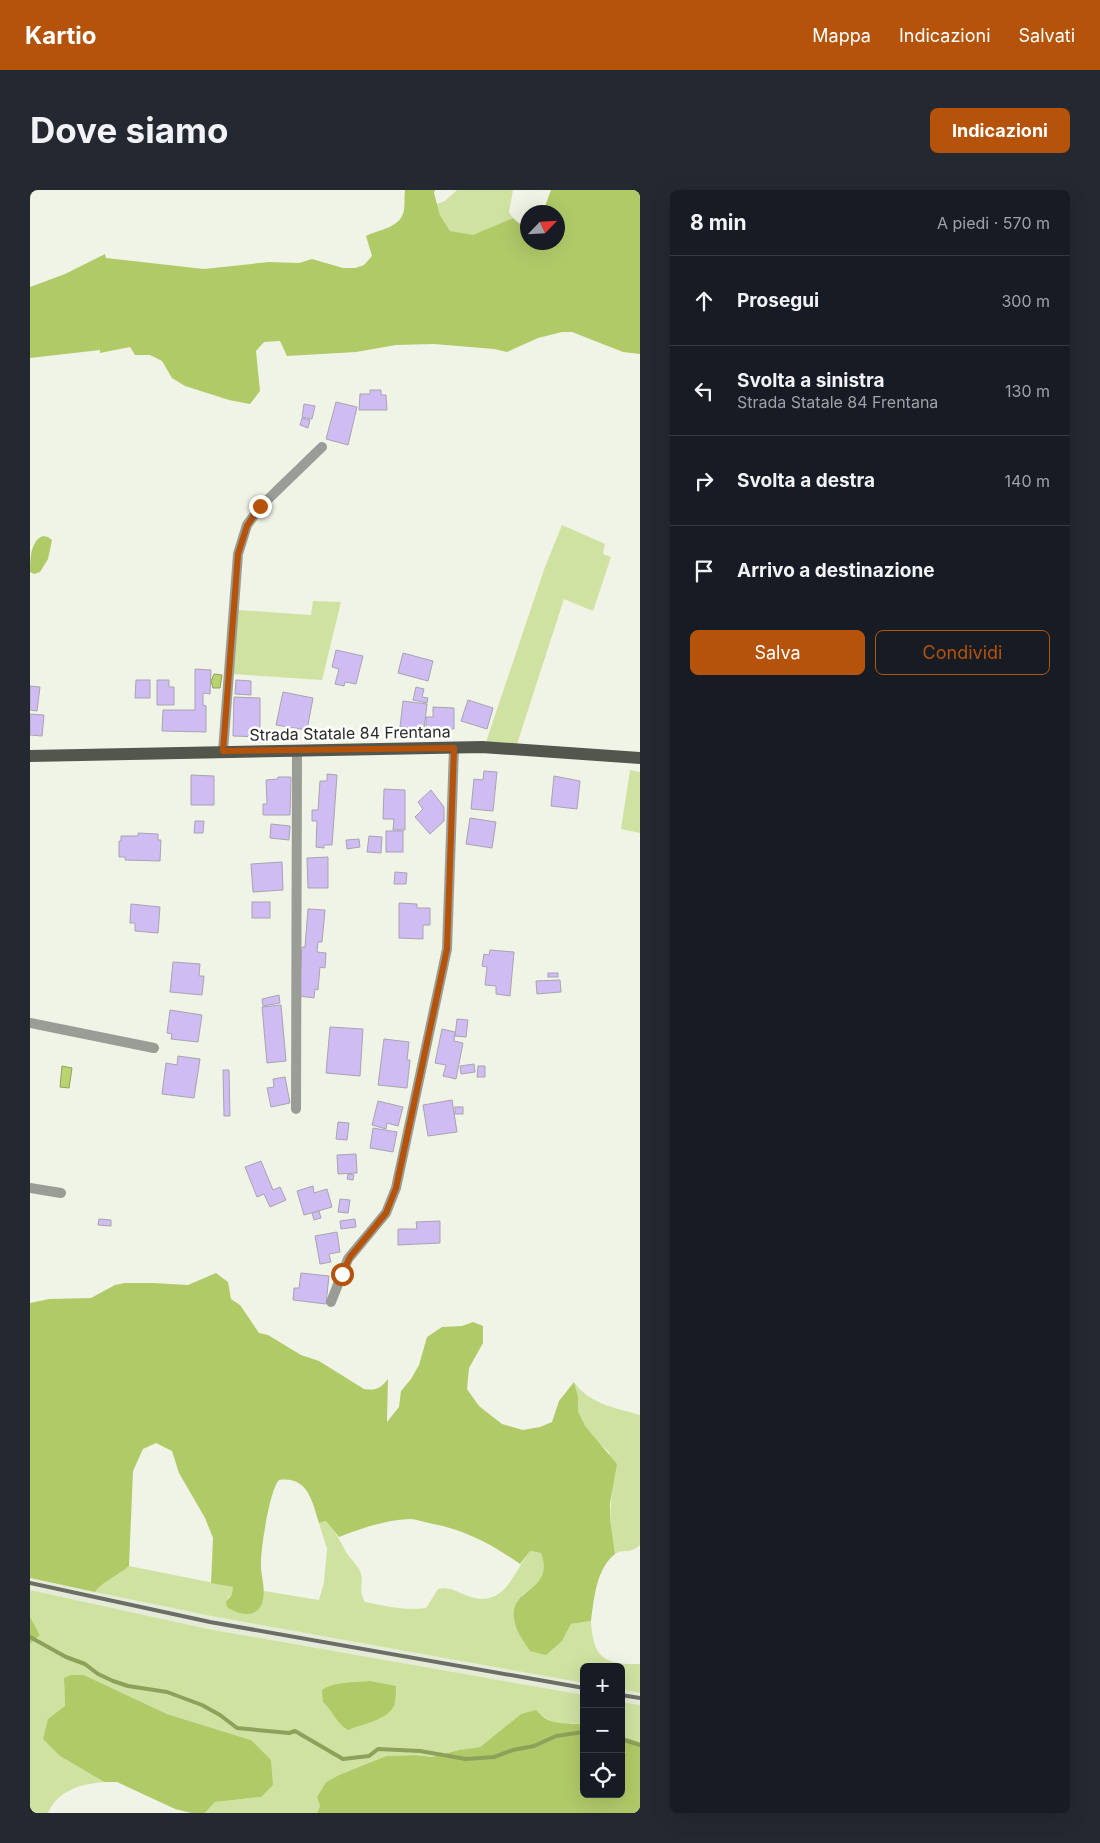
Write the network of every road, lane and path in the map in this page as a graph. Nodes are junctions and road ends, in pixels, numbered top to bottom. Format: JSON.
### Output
{"nodes":[{"id":1,"x":322,"y":447,"type":"dead end"},
{"id":2,"x":454,"y":748,"type":"junction"},
{"id":3,"x":297,"y":750,"type":"junction"},
{"id":4,"x":223,"y":751,"type":"junction"},
{"id":5,"x":30,"y":756,"type":"edge"},
{"id":6,"x":640,"y":758,"type":"edge"},
{"id":7,"x":30,"y":1023,"type":"edge"},
{"id":8,"x":154,"y":1048,"type":"dead end"},
{"id":9,"x":296,"y":1109,"type":"dead end"},
{"id":10,"x":30,"y":1188,"type":"edge"},
{"id":11,"x":61,"y":1193,"type":"dead end"},
{"id":12,"x":331,"y":1302,"type":"dead end"}],
"edges":[{"from":1,"to":4,"type":"street"},
{"from":2,"to":3,"type":"main road","name":"Strada Statale 84 Frentana"},
{"from":2,"to":6,"type":"main road","name":"Strada Statale 84 Frentana"},
{"from":2,"to":12,"type":"street"},
{"from":3,"to":4,"type":"main road","name":"Strada Statale 84 Frentana"},
{"from":3,"to":9,"type":"street"},
{"from":4,"to":5,"type":"main road","name":"Strada Statale 84 Frentana"},
{"from":7,"to":8,"type":"street"},
{"from":10,"to":11,"type":"street"}]}
